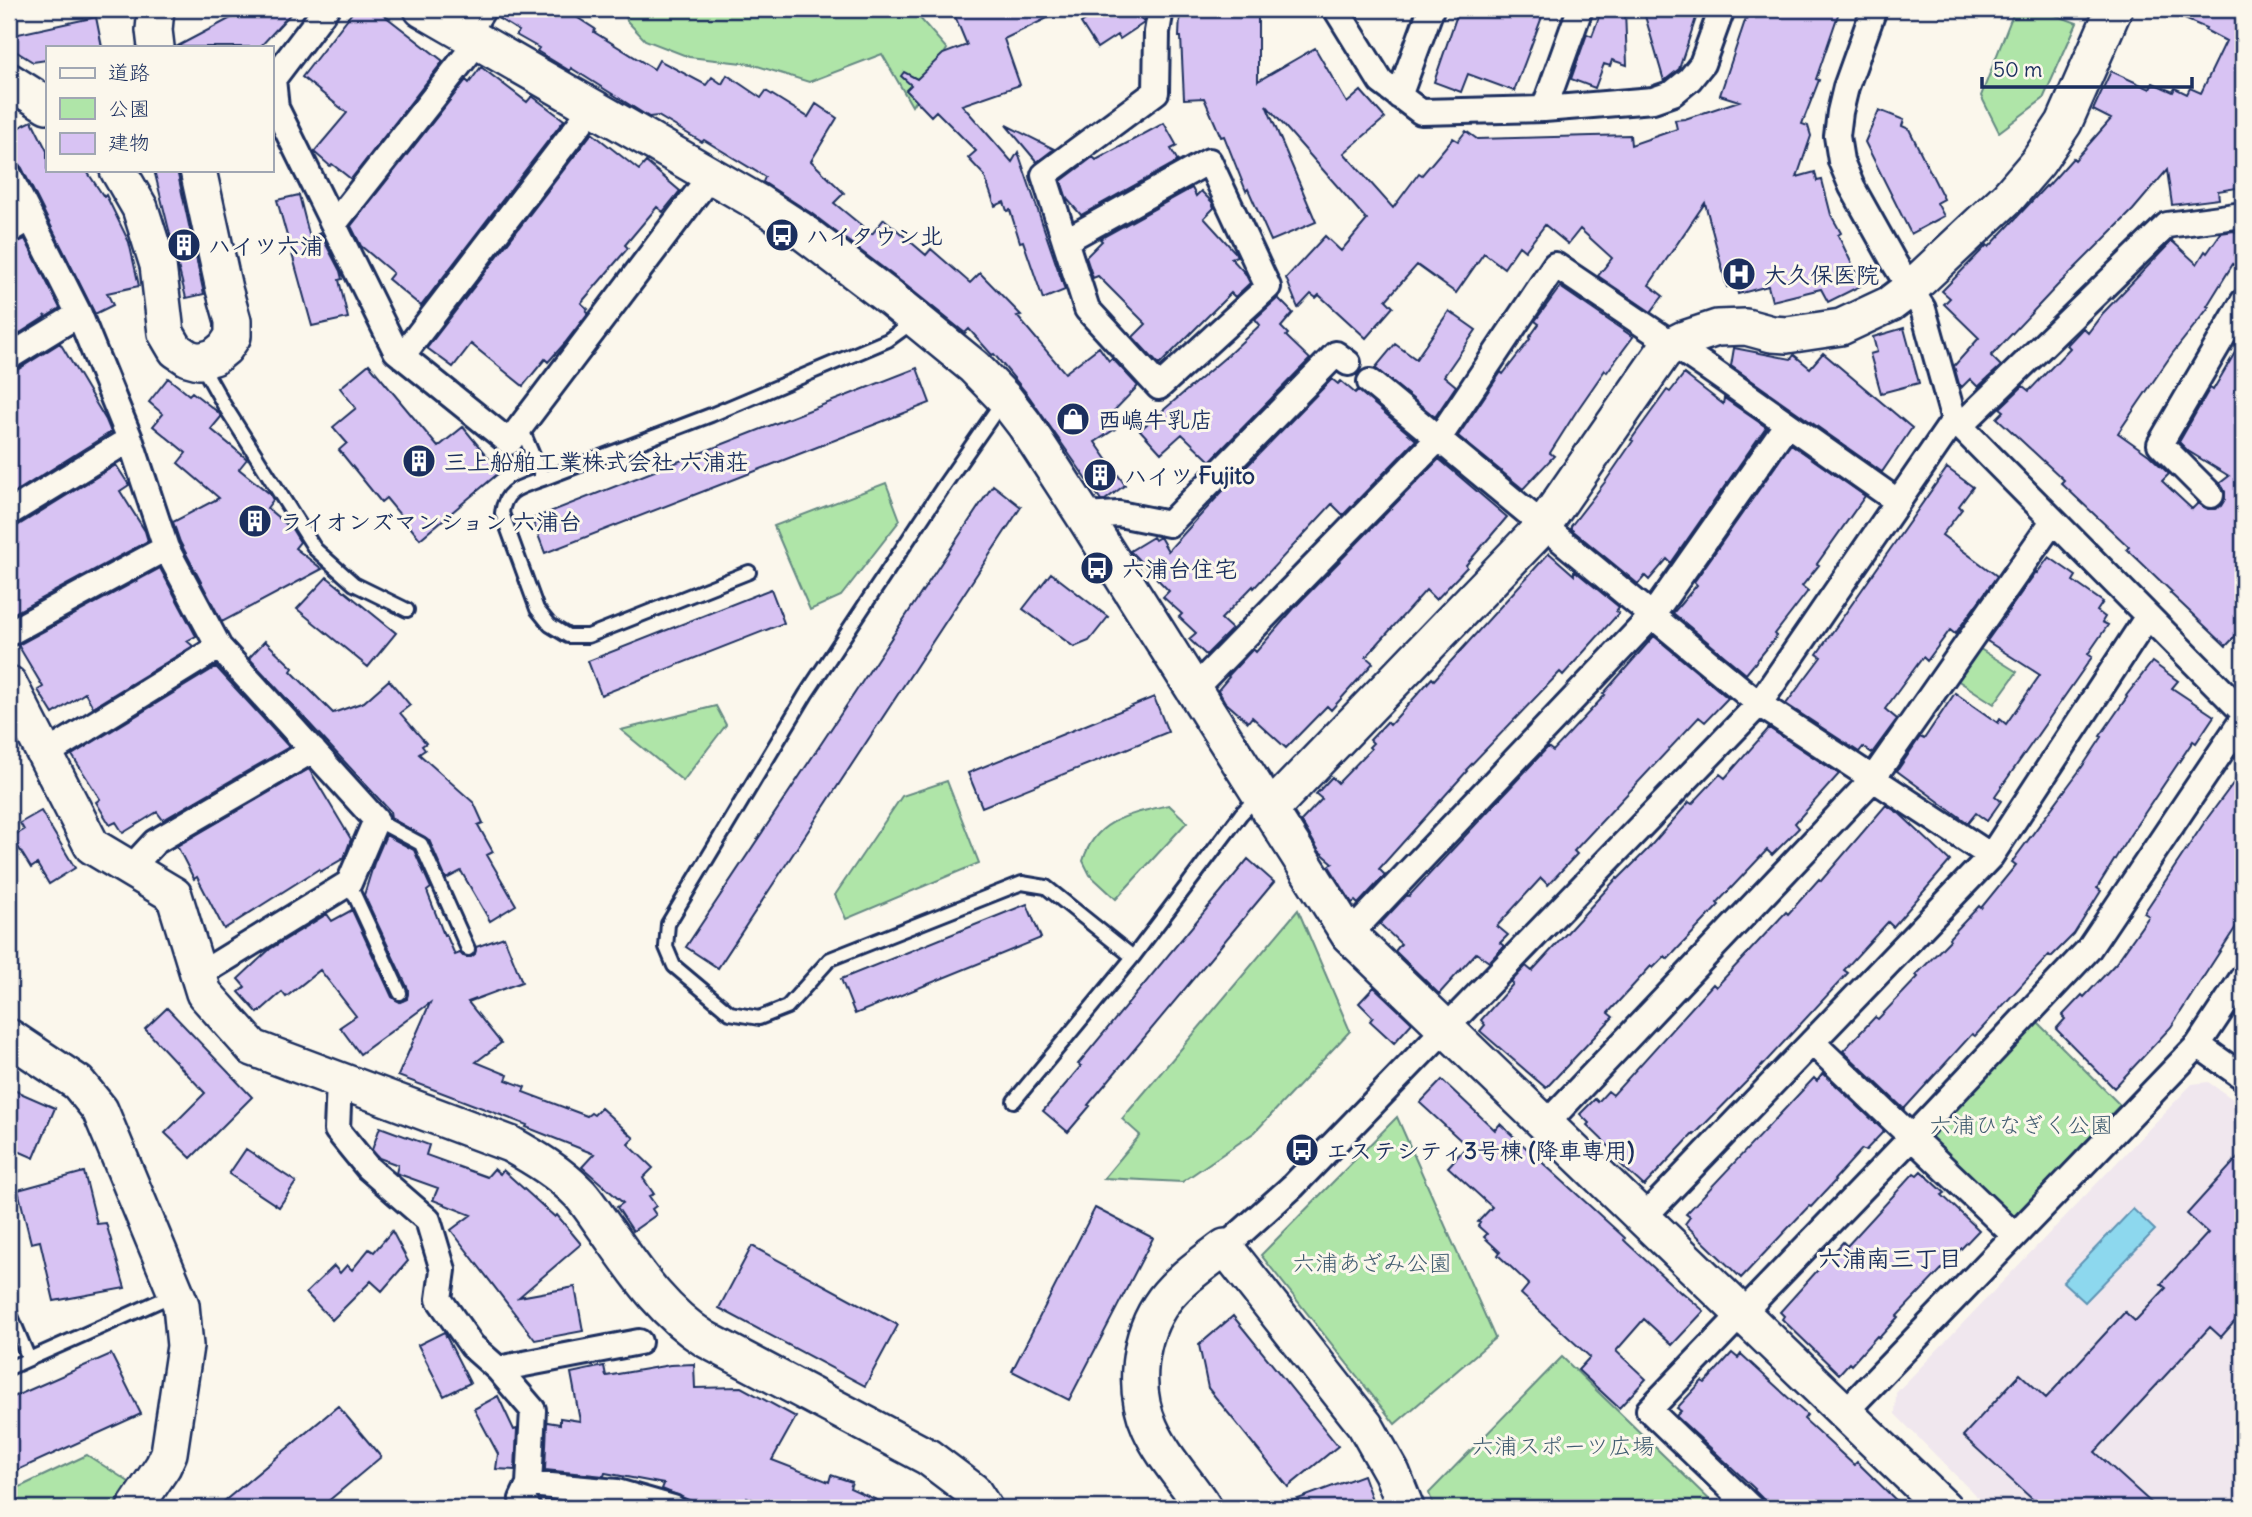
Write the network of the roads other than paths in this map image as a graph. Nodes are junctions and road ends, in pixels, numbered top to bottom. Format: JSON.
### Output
{"nodes":[{"id":1,"x":156,"y":9,"type":"edge"},
{"id":2,"x":326,"y":9,"type":"edge"},
{"id":3,"x":422,"y":9,"type":"edge"},
{"id":4,"x":1161,"y":9,"type":"edge"},
{"id":5,"x":1336,"y":9,"type":"edge"},
{"id":6,"x":1431,"y":9,"type":"edge"},
{"id":7,"x":1580,"y":9,"type":"edge"},
{"id":8,"x":1722,"y":9,"type":"edge"},
{"id":9,"x":1874,"y":9,"type":"edge"},
{"id":10,"x":2114,"y":9,"type":"edge"},
{"id":11,"x":476,"y":28,"type":"edge"},
{"id":12,"x":156,"y":46,"type":"edge"},
{"id":13,"x":9,"y":81,"type":"edge"},
{"id":14,"x":1399,"y":96,"type":"junction"},
{"id":15,"x":46,"y":103,"type":"edge"},
{"id":16,"x":592,"y":108,"type":"junction"},
{"id":17,"x":1545,"y":109,"type":"junction"},
{"id":18,"x":119,"y":172,"type":"edge"},
{"id":19,"x":198,"y":172,"type":"edge"},
{"id":20,"x":9,"y":174,"type":"edge"},
{"id":21,"x":711,"y":175,"type":"junction"},
{"id":22,"x":2243,"y":215,"type":"edge"},
{"id":23,"x":334,"y":224,"type":"junction"},
{"id":24,"x":19,"y":225,"type":"edge"},
{"id":25,"x":1065,"y":242,"type":"junction"},
{"id":26,"x":1911,"y":288,"type":"junction"},
{"id":27,"x":2243,"y":302,"type":"edge"},
{"id":28,"x":79,"y":314,"type":"junction"},
{"id":29,"x":916,"y":320,"type":"junction"},
{"id":30,"x":1672,"y":345,"type":"junction"},
{"id":31,"x":402,"y":356,"type":"junction"},
{"id":32,"x":9,"y":358,"type":"edge"},
{"id":33,"x":199,"y":361,"type":"junction"},
{"id":34,"x":1348,"y":363,"type":"dead end"},
{"id":35,"x":1370,"y":382,"type":"dead end"},
{"id":36,"x":1005,"y":398,"type":"junction"},
{"id":37,"x":1787,"y":424,"type":"junction"},
{"id":38,"x":1957,"y":424,"type":"junction"},
{"id":39,"x":521,"y":427,"type":"junction"},
{"id":40,"x":1439,"y":438,"type":"junction"},
{"id":41,"x":130,"y":439,"type":"junction"},
{"id":42,"x":543,"y":479,"type":"junction"},
{"id":43,"x":2211,"y":495,"type":"dead end"},
{"id":44,"x":1897,"y":501,"type":"junction"},
{"id":45,"x":9,"y":513,"type":"edge"},
{"id":46,"x":1084,"y":516,"type":"junction"},
{"id":47,"x":2053,"y":521,"type":"junction"},
{"id":48,"x":1543,"y":526,"type":"junction"},
{"id":49,"x":166,"y":548,"type":"junction"},
{"id":50,"x":749,"y":572,"type":"dead end"},
{"id":51,"x":407,"y":610,"type":"dead end"},
{"id":52,"x":1652,"y":615,"type":"junction"},
{"id":53,"x":2148,"y":616,"type":"junction"},
{"id":54,"x":9,"y":633,"type":"edge"},
{"id":55,"x":219,"y":647,"type":"junction"},
{"id":56,"x":9,"y":684,"type":"edge"},
{"id":57,"x":1194,"y":690,"type":"junction"},
{"id":58,"x":1759,"y":704,"type":"junction"},
{"id":59,"x":2243,"y":712,"type":"edge"},
{"id":60,"x":2243,"y":719,"type":"edge"},
{"id":61,"x":313,"y":750,"type":"junction"},
{"id":62,"x":46,"y":754,"type":"junction"},
{"id":63,"x":1872,"y":780,"type":"junction"},
{"id":64,"x":1265,"y":803,"type":"junction"},
{"id":65,"x":376,"y":820,"type":"junction"},
{"id":66,"x":1991,"y":856,"type":"junction"},
{"id":67,"x":130,"y":869,"type":"junction"},
{"id":68,"x":349,"y":883,"type":"junction"},
{"id":69,"x":1349,"y":934,"type":"junction"},
{"id":70,"x":468,"y":949,"type":"dead end"},
{"id":71,"x":1133,"y":957,"type":"junction"},
{"id":72,"x":198,"y":975,"type":"junction"},
{"id":73,"x":2243,"y":977,"type":"edge"},
{"id":74,"x":400,"y":993,"type":"dead end"},
{"id":75,"x":1446,"y":1028,"type":"junction"},
{"id":76,"x":9,"y":1037,"type":"edge"},
{"id":77,"x":1812,"y":1042,"type":"junction"},
{"id":78,"x":2198,"y":1045,"type":"junction"},
{"id":79,"x":2243,"y":1077,"type":"edge"},
{"id":80,"x":339,"y":1081,"type":"junction"},
{"id":81,"x":1014,"y":1101,"type":"dead end"},
{"id":82,"x":1545,"y":1125,"type":"junction"},
{"id":83,"x":1912,"y":1137,"type":"junction"},
{"id":84,"x":1643,"y":1218,"type":"junction"},
{"id":85,"x":2014,"y":1235,"type":"junction"},
{"id":86,"x":1225,"y":1247,"type":"junction"},
{"id":87,"x":176,"y":1294,"type":"junction"},
{"id":88,"x":9,"y":1311,"type":"edge"},
{"id":89,"x":1741,"y":1314,"type":"junction"},
{"id":90,"x":639,"y":1342,"type":"dead end"},
{"id":91,"x":29,"y":1359,"type":"junction"},
{"id":92,"x":9,"y":1367,"type":"edge"},
{"id":93,"x":498,"y":1369,"type":"junction"},
{"id":94,"x":1845,"y":1412,"type":"junction"},
{"id":95,"x":523,"y":1500,"type":"edge"},
{"id":96,"x":975,"y":1503,"type":"edge"},
{"id":97,"x":135,"y":1508,"type":"edge"},
{"id":98,"x":673,"y":1508,"type":"edge"},
{"id":99,"x":1204,"y":1508,"type":"edge"},
{"id":100,"x":1406,"y":1508,"type":"edge"},
{"id":101,"x":1751,"y":1508,"type":"edge"},
{"id":102,"x":1944,"y":1508,"type":"edge"}],
"edges":[{"from":1,"to":12,"type":"street"},
{"from":2,"to":23,"type":"street"},
{"from":3,"to":11,"type":"street"},
{"from":4,"to":25,"type":"street"},
{"from":5,"to":14,"type":"street"},
{"from":6,"to":14,"type":"street"},
{"from":7,"to":17,"type":"street"},
{"from":8,"to":17,"type":"street"},
{"from":9,"to":26,"type":"street"},
{"from":10,"to":26,"type":"street"},
{"from":11,"to":16,"type":"street"},
{"from":11,"to":23,"type":"street"},
{"from":13,"to":15,"type":"street"},
{"from":14,"to":17,"type":"street"},
{"from":16,"to":21,"type":"street"},
{"from":16,"to":31,"type":"street"},
{"from":18,"to":33,"type":"street"},
{"from":19,"to":33,"type":"street"},
{"from":20,"to":24,"type":"street"},
{"from":21,"to":29,"type":"street"},
{"from":21,"to":39,"type":"street"},
{"from":22,"to":38,"type":"street"},
{"from":23,"to":31,"type":"street"},
{"from":24,"to":28,"type":"street"},
{"from":25,"to":25,"type":"street"},
{"from":26,"to":30,"type":"street"},
{"from":26,"to":38,"type":"street"},
{"from":27,"to":43,"type":"street"},
{"from":28,"to":32,"type":"street"},
{"from":28,"to":41,"type":"street"},
{"from":29,"to":36,"type":"street"},
{"from":29,"to":42,"type":"lane"},
{"from":30,"to":37,"type":"street"},
{"from":30,"to":40,"type":"street"},
{"from":30,"to":48,"type":"street"},
{"from":31,"to":39,"type":"street"},
{"from":33,"to":51,"type":"lane"},
{"from":34,"to":46,"type":"street"},
{"from":35,"to":40,"type":"street"},
{"from":36,"to":46,"type":"street"},
{"from":36,"to":71,"type":"lane"},
{"from":37,"to":44,"type":"street"},
{"from":37,"to":52,"type":"street"},
{"from":38,"to":44,"type":"street"},
{"from":38,"to":47,"type":"street"},
{"from":39,"to":42,"type":"lane"},
{"from":40,"to":48,"type":"street"},
{"from":40,"to":57,"type":"street"},
{"from":41,"to":45,"type":"street"},
{"from":41,"to":49,"type":"street"},
{"from":42,"to":50,"type":"lane"},
{"from":44,"to":58,"type":"street"},
{"from":46,"to":57,"type":"street"},
{"from":47,"to":53,"type":"street"},
{"from":47,"to":63,"type":"street"},
{"from":48,"to":52,"type":"street"},
{"from":48,"to":64,"type":"street"},
{"from":49,"to":54,"type":"street"},
{"from":49,"to":55,"type":"street"},
{"from":52,"to":58,"type":"street"},
{"from":52,"to":69,"type":"street"},
{"from":53,"to":59,"type":"street"},
{"from":53,"to":66,"type":"street"},
{"from":55,"to":61,"type":"street"},
{"from":55,"to":62,"type":"street"},
{"from":56,"to":62,"type":"street"},
{"from":57,"to":64,"type":"street"},
{"from":58,"to":63,"type":"street"},
{"from":58,"to":75,"type":"street"},
{"from":60,"to":83,"type":"street"},
{"from":61,"to":65,"type":"street"},
{"from":61,"to":67,"type":"street"},
{"from":62,"to":67,"type":"street"},
{"from":63,"to":66,"type":"street"},
{"from":63,"to":82,"type":"street"},
{"from":64,"to":69,"type":"street"},
{"from":64,"to":71,"type":"lane"},
{"from":65,"to":68,"type":"street"},
{"from":65,"to":70,"type":"lane"},
{"from":66,"to":77,"type":"street"},
{"from":67,"to":72,"type":"street"},
{"from":68,"to":72,"type":"street"},
{"from":68,"to":74,"type":"lane"},
{"from":69,"to":75,"type":"street"},
{"from":71,"to":81,"type":"lane"},
{"from":72,"to":80,"type":"street"},
{"from":73,"to":78,"type":"street"},
{"from":75,"to":82,"type":"street"},
{"from":75,"to":86,"type":"street"},
{"from":76,"to":87,"type":"street"},
{"from":77,"to":83,"type":"street"},
{"from":77,"to":84,"type":"street"},
{"from":78,"to":79,"type":"street"},
{"from":78,"to":85,"type":"street"},
{"from":80,"to":93,"type":"street"},
{"from":80,"to":96,"type":"street"},
{"from":82,"to":84,"type":"street"},
{"from":83,"to":85,"type":"street"},
{"from":83,"to":89,"type":"street"},
{"from":84,"to":89,"type":"street"},
{"from":85,"to":94,"type":"street"},
{"from":86,"to":99,"type":"street"},
{"from":86,"to":100,"type":"street"},
{"from":87,"to":91,"type":"lane"},
{"from":87,"to":97,"type":"street"},
{"from":88,"to":91,"type":"lane"},
{"from":89,"to":94,"type":"street"},
{"from":89,"to":101,"type":"street"},
{"from":90,"to":93,"type":"street"},
{"from":91,"to":92,"type":"lane"},
{"from":93,"to":95,"type":"street"},
{"from":94,"to":102,"type":"street"},
{"from":95,"to":98,"type":"street"}]}
